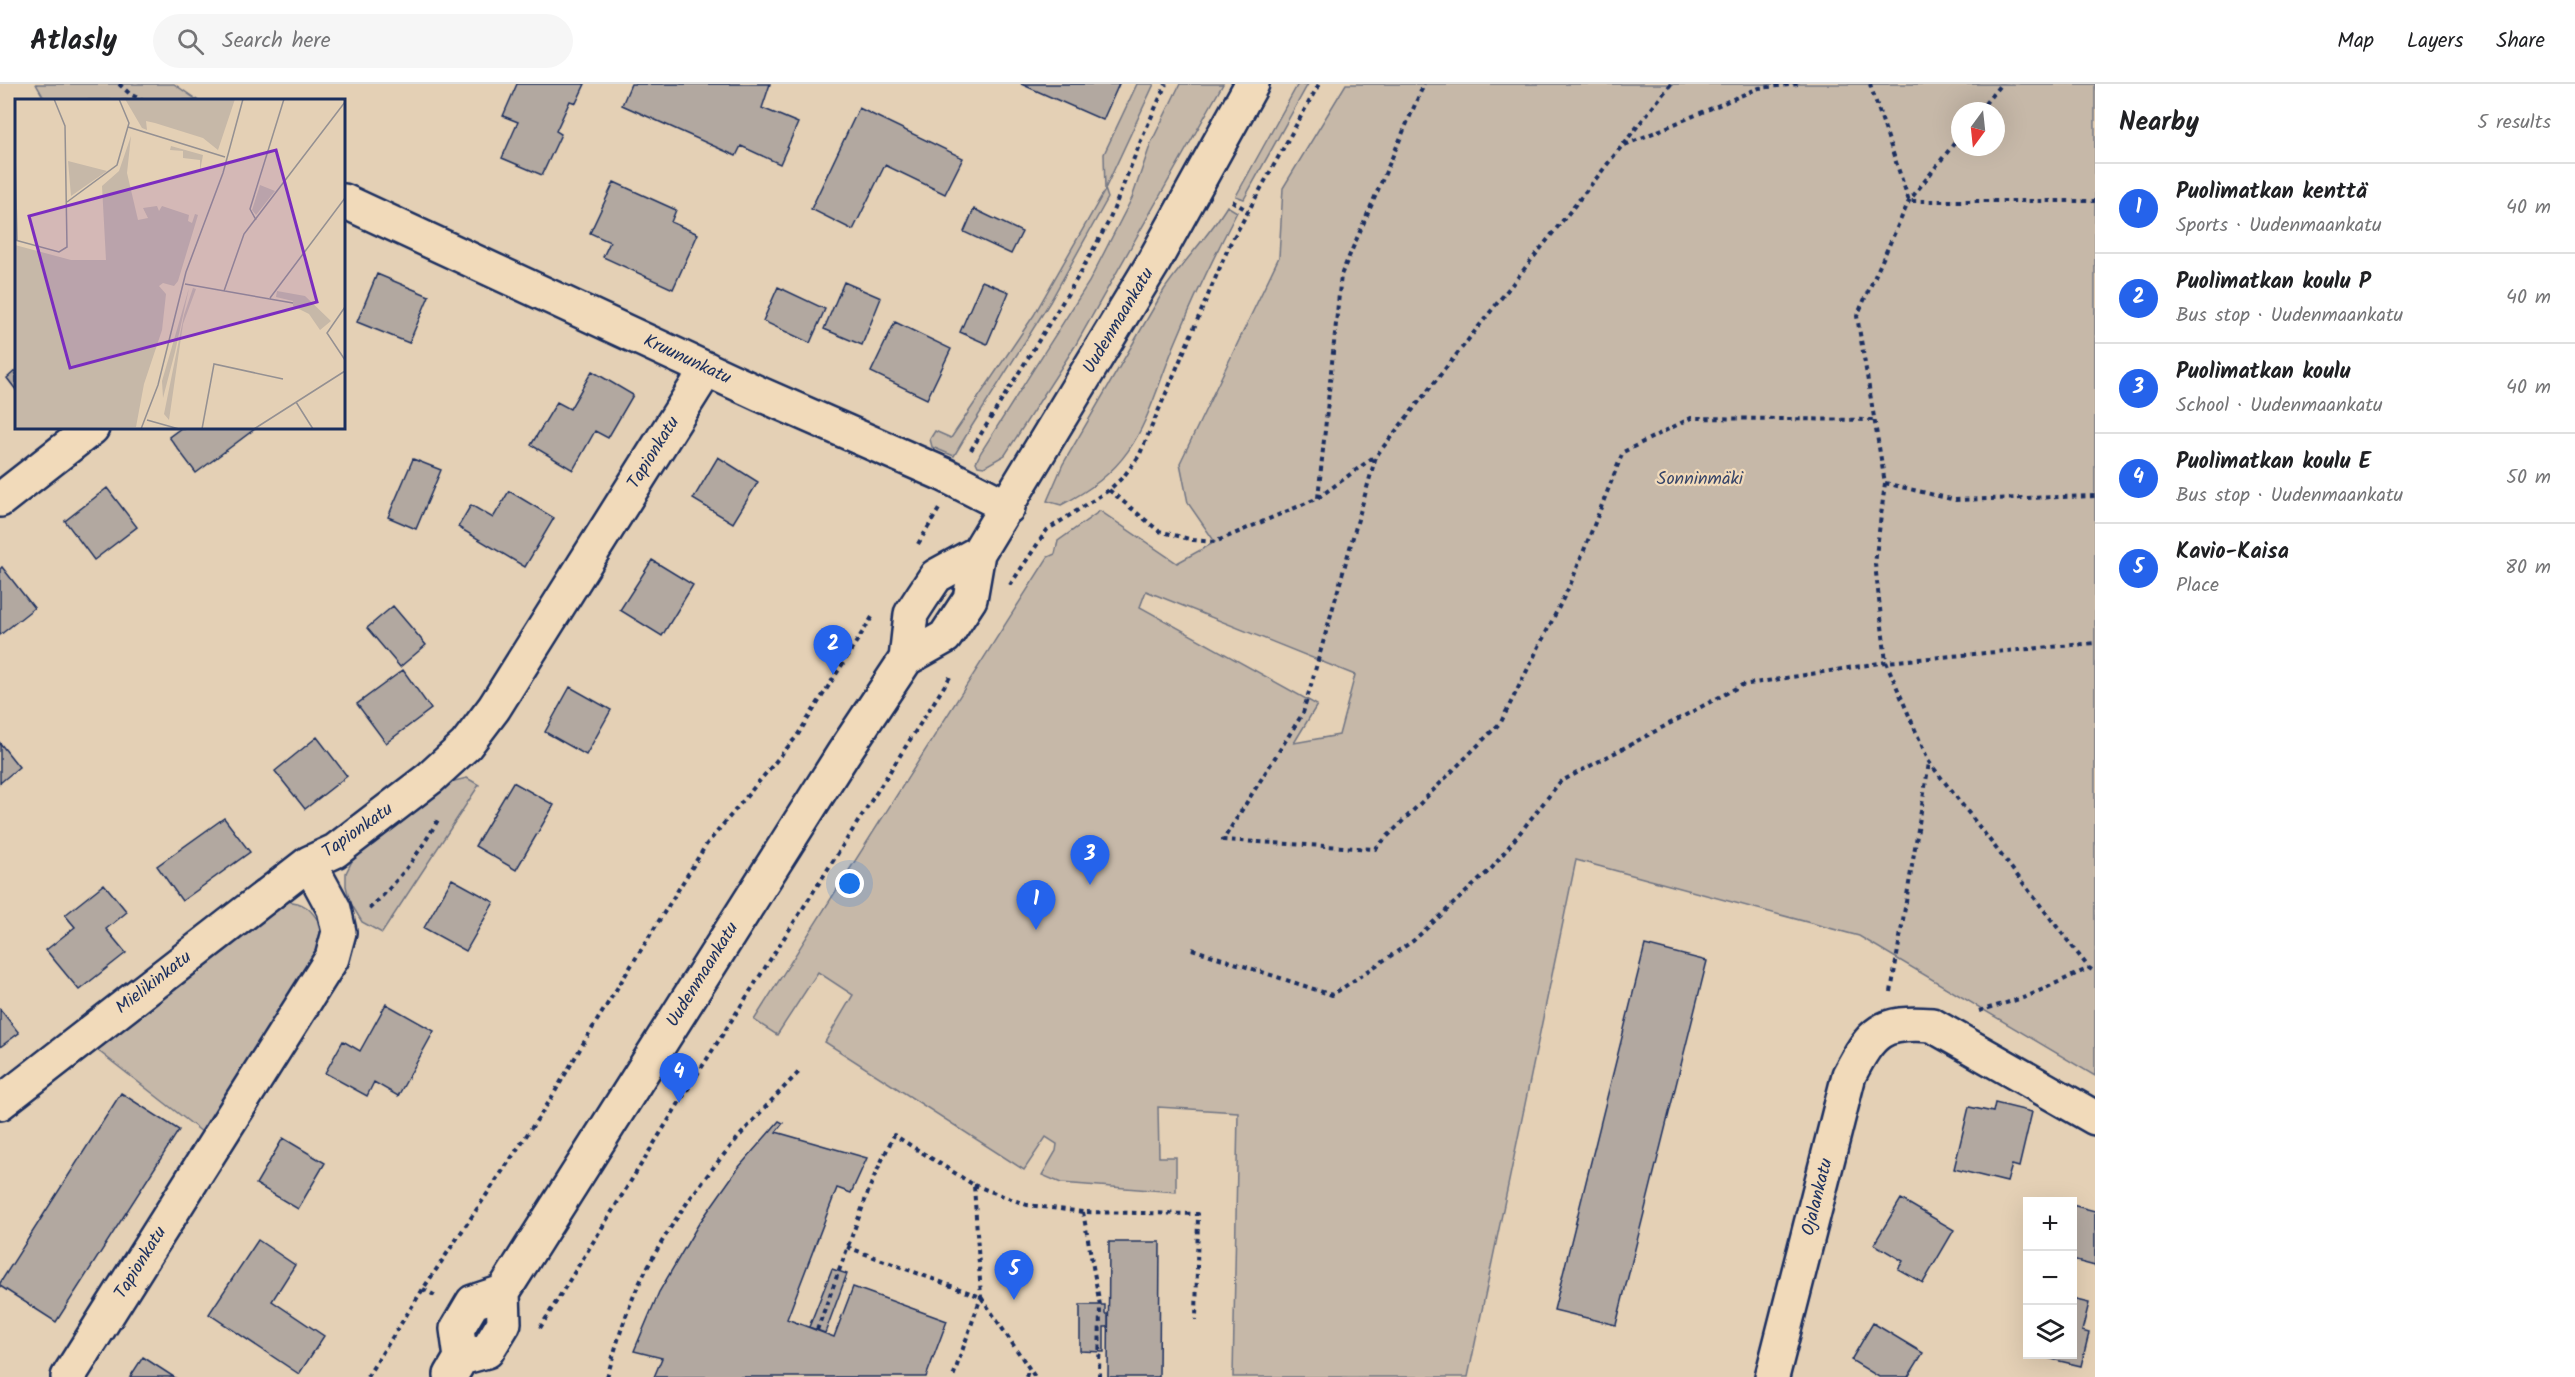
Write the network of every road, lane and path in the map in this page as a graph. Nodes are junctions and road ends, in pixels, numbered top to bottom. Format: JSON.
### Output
{"nodes":[{"id":1,"x":119,"y":84,"type":"edge"},
{"id":2,"x":1166,"y":84,"type":"edge"},
{"id":3,"x":1252,"y":84,"type":"edge"},
{"id":4,"x":1319,"y":84,"type":"edge"},
{"id":5,"x":1424,"y":84,"type":"edge"},
{"id":6,"x":1671,"y":84,"type":"edge"},
{"id":7,"x":1798,"y":84,"type":"edge"},
{"id":8,"x":1870,"y":84,"type":"edge"},
{"id":9,"x":2001,"y":84,"type":"edge"},
{"id":10,"x":141,"y":99,"type":"edge"},
{"id":11,"x":1986,"y":102,"type":"edge"},
{"id":12,"x":1622,"y":146,"type":"junction"},
{"id":13,"x":1951,"y":147,"type":"edge"},
{"id":14,"x":1232,"y":201,"type":"dead end"},
{"id":15,"x":1909,"y":201,"type":"junction"},
{"id":16,"x":2095,"y":201,"type":"edge"},
{"id":17,"x":1248,"y":211,"type":"junction"},
{"id":18,"x":351,"y":214,"type":"edge"},
{"id":19,"x":707,"y":369,"type":"junction"},
{"id":20,"x":1874,"y":420,"type":"junction"},
{"id":21,"x":91,"y":429,"type":"edge"},
{"id":22,"x":1376,"y":456,"type":"junction"},
{"id":23,"x":956,"y":480,"type":"junction"},
{"id":24,"x":1885,"y":483,"type":"junction"},
{"id":25,"x":1109,"y":490,"type":"junction"},
{"id":26,"x":2095,"y":496,"type":"edge"},
{"id":27,"x":1318,"y":498,"type":"junction"},
{"id":28,"x":0,"y":500,"type":"edge"},
{"id":29,"x":1008,"y":507,"type":"junction"},
{"id":30,"x":913,"y":553,"type":"dead end"},
{"id":31,"x":1009,"y":586,"type":"dead end"},
{"id":32,"x":877,"y":610,"type":"dead end"},
{"id":33,"x":2095,"y":643,"type":"edge"},
{"id":34,"x":1886,"y":662,"type":"junction"},
{"id":35,"x":952,"y":673,"type":"dead end"},
{"id":36,"x":1929,"y":762,"type":"junction"},
{"id":37,"x":443,"y":808,"type":"dead end"},
{"id":38,"x":309,"y":863,"type":"junction"},
{"id":39,"x":338,"y":934,"type":"junction"},
{"id":40,"x":1192,"y":949,"type":"dead end"},
{"id":41,"x":2089,"y":968,"type":"junction"},
{"id":42,"x":2095,"y":972,"type":"edge"},
{"id":43,"x":1932,"y":1025,"type":"junction"},
{"id":44,"x":1885,"y":1028,"type":"junction"},
{"id":45,"x":799,"y":1072,"type":"dead end"},
{"id":46,"x":0,"y":1103,"type":"edge"},
{"id":47,"x":2095,"y":1118,"type":"edge"},
{"id":48,"x":974,"y":1185,"type":"junction"},
{"id":49,"x":1083,"y":1212,"type":"junction"},
{"id":50,"x":847,"y":1247,"type":"junction"},
{"id":51,"x":981,"y":1297,"type":"junction"},
{"id":52,"x":1196,"y":1320,"type":"dead end"},
{"id":53,"x":817,"y":1330,"type":"dead end"},
{"id":54,"x":536,"y":1335,"type":"dead end"},
{"id":55,"x":455,"y":1368,"type":"edge"},
{"id":56,"x":1029,"y":1368,"type":"junction"},
{"id":57,"x":68,"y":1377,"type":"edge"},
{"id":58,"x":367,"y":1377,"type":"edge"},
{"id":59,"x":607,"y":1377,"type":"edge"},
{"id":60,"x":954,"y":1377,"type":"edge"},
{"id":61,"x":1026,"y":1377,"type":"edge"},
{"id":62,"x":1035,"y":1377,"type":"edge"},
{"id":63,"x":1099,"y":1377,"type":"edge"},
{"id":64,"x":1772,"y":1377,"type":"edge"}],
"edges":[{"from":1,"to":10,"type":"path"},
{"from":2,"to":23,"type":"path"},
{"from":3,"to":29,"type":"street","name":"Uudenmaankatu"},
{"from":4,"to":17,"type":"path"},
{"from":5,"to":27,"type":"path"},
{"from":6,"to":12,"type":"path"},
{"from":7,"to":12,"type":"path"},
{"from":8,"to":15,"type":"path"},
{"from":9,"to":11,"type":"path"},
{"from":12,"to":22,"type":"path"},
{"from":13,"to":15,"type":"path"},
{"from":14,"to":17,"type":"path"},
{"from":15,"to":16,"type":"path"},
{"from":15,"to":20,"type":"path"},
{"from":17,"to":25,"type":"path"},
{"from":18,"to":19,"type":"street","name":"Kruununkatu"},
{"from":19,"to":23,"type":"street","name":"Kruununkatu"},
{"from":19,"to":38,"type":"street","name":"Tapionkatu"},
{"from":20,"to":22,"type":"path"},
{"from":20,"to":24,"type":"path"},
{"from":21,"to":28,"type":"street"},
{"from":22,"to":27,"type":"path"},
{"from":23,"to":29,"type":"street","name":"Kruununkatu"},
{"from":23,"to":30,"type":"path"},
{"from":24,"to":26,"type":"path"},
{"from":24,"to":34,"type":"path"},
{"from":25,"to":27,"type":"path"},
{"from":25,"to":31,"type":"path"},
{"from":29,"to":55,"type":"street","name":"Uudenmaankatu"},
{"from":32,"to":58,"type":"path"},
{"from":33,"to":34,"type":"path"},
{"from":34,"to":36,"type":"path"},
{"from":34,"to":40,"type":"path"},
{"from":35,"to":54,"type":"path"},
{"from":36,"to":41,"type":"path"},
{"from":36,"to":44,"type":"path"},
{"from":37,"to":39,"type":"path"},
{"from":38,"to":39,"type":"street","name":"Tapionkatu"},
{"from":38,"to":46,"type":"street","name":"Mielikinkatu"},
{"from":39,"to":57,"type":"street","name":"Tapionkatu"},
{"from":41,"to":42,"type":"path"},
{"from":41,"to":43,"type":"path"},
{"from":43,"to":44,"type":"street"},
{"from":43,"to":47,"type":"street"},
{"from":44,"to":64,"type":"street","name":"Ojalankatu"},
{"from":45,"to":59,"type":"path"},
{"from":48,"to":49,"type":"path"},
{"from":48,"to":50,"type":"path"},
{"from":48,"to":51,"type":"path"},
{"from":49,"to":52,"type":"path"},
{"from":49,"to":63,"type":"path"},
{"from":50,"to":51,"type":"path"},
{"from":50,"to":53,"type":"path"},
{"from":51,"to":56,"type":"path"},
{"from":51,"to":60,"type":"path"},
{"from":56,"to":61,"type":"path"},
{"from":56,"to":62,"type":"path"}]}
